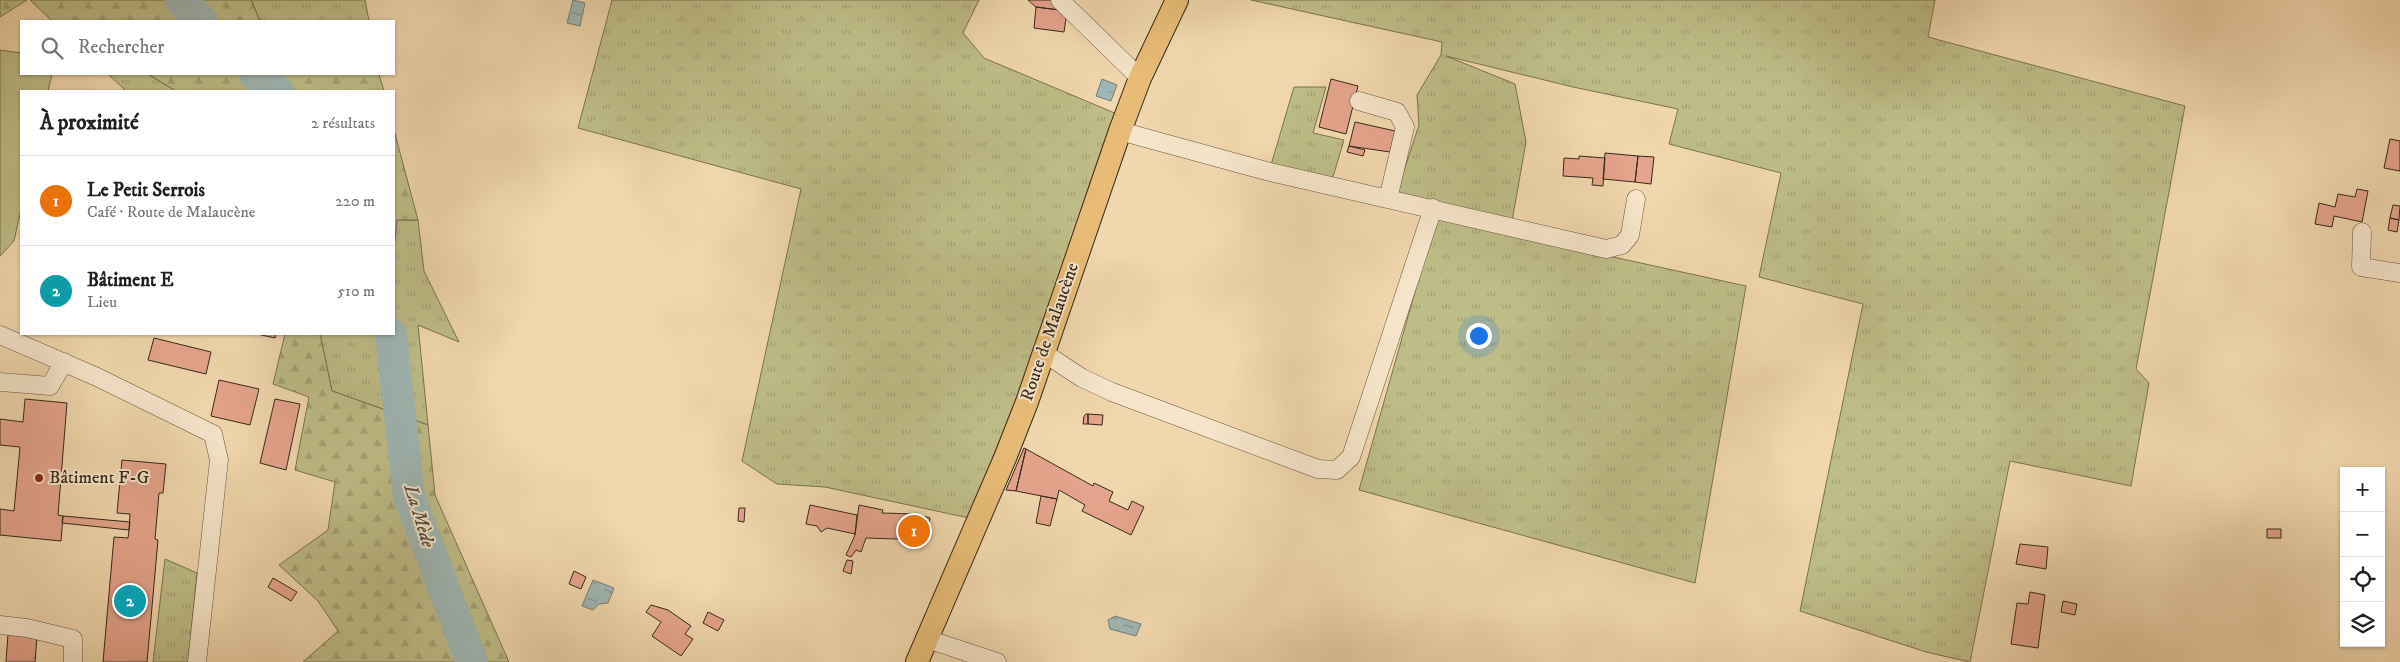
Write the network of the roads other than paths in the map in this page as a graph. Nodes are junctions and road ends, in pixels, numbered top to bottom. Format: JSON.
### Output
{"nodes":[{"id":1,"x":1060,"y":0,"type":"edge"},
{"id":2,"x":1176,"y":0,"type":"edge"},
{"id":3,"x":1140,"y":78,"type":"junction"},
{"id":4,"x":1359,"y":101,"type":"dead end"},
{"id":5,"x":1120,"y":131,"type":"junction"},
{"id":6,"x":1388,"y":199,"type":"junction"},
{"id":7,"x":1636,"y":199,"type":"dead end"},
{"id":8,"x":1433,"y":208,"type":"junction"},
{"id":9,"x":2362,"y":232,"type":"dead end"},
{"id":10,"x":2400,"y":274,"type":"edge"},
{"id":11,"x":0,"y":334,"type":"edge"},
{"id":12,"x":1044,"y":352,"type":"junction"},
{"id":13,"x":64,"y":362,"type":"junction"},
{"id":14,"x":0,"y":382,"type":"edge"},
{"id":15,"x":0,"y":624,"type":"edge"},
{"id":16,"x":927,"y":639,"type":"junction"},
{"id":17,"x":73,"y":662,"type":"edge"},
{"id":18,"x":197,"y":662,"type":"edge"},
{"id":19,"x":917,"y":662,"type":"edge"},
{"id":20,"x":997,"y":662,"type":"edge"}],
"edges":[{"from":1,"to":3,"type":"street"},
{"from":2,"to":3,"type":"main road","name":"Route de Malaucène"},
{"from":3,"to":5,"type":"main road","name":"Route de Malaucène"},
{"from":4,"to":6,"type":"street"},
{"from":5,"to":6,"type":"street"},
{"from":5,"to":12,"type":"main road","name":"Route de Malaucène"},
{"from":6,"to":8,"type":"street"},
{"from":7,"to":8,"type":"street"},
{"from":8,"to":12,"type":"street"},
{"from":9,"to":10,"type":"street"},
{"from":11,"to":13,"type":"street"},
{"from":12,"to":16,"type":"main road","name":"Route de Malaucène"},
{"from":13,"to":14,"type":"street"},
{"from":13,"to":18,"type":"street"},
{"from":15,"to":17,"type":"street"},
{"from":16,"to":19,"type":"main road","name":"Route de Malaucène"},
{"from":16,"to":20,"type":"street"}]}
